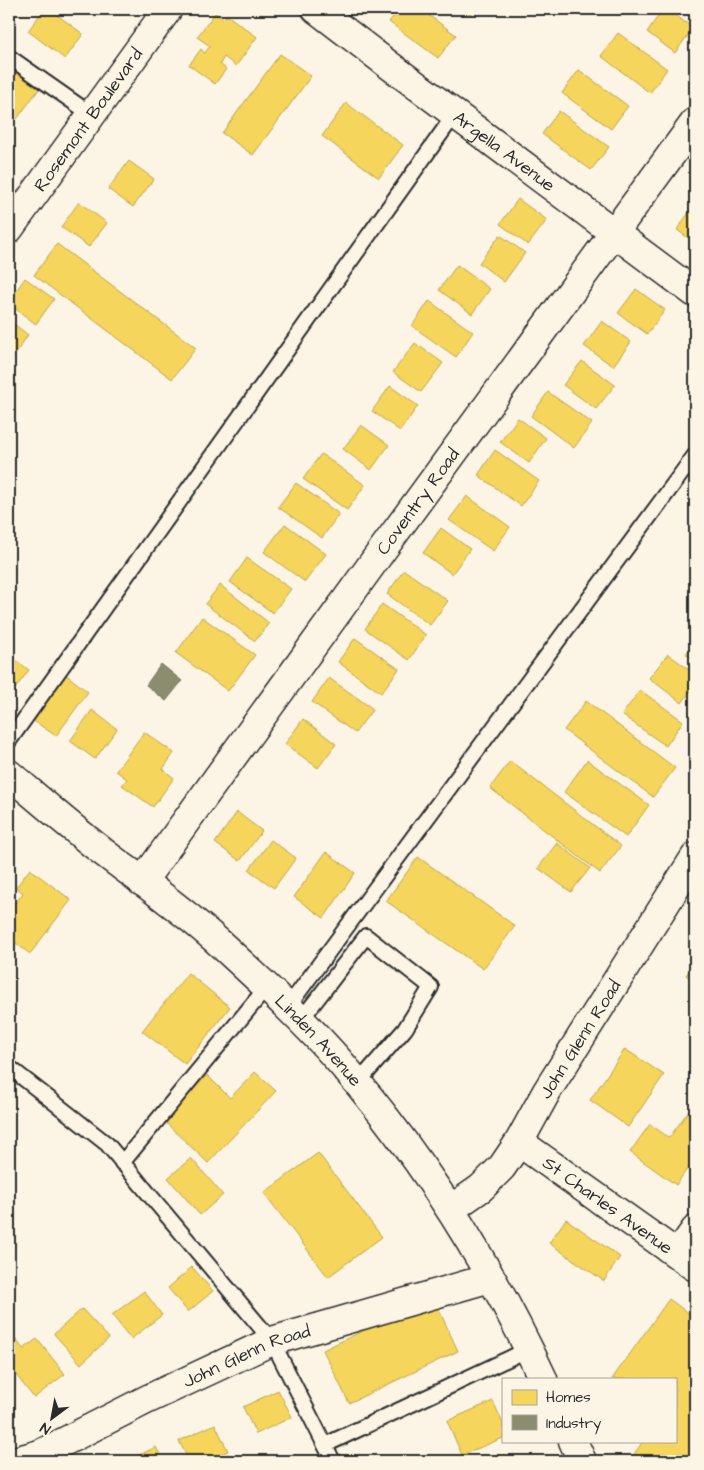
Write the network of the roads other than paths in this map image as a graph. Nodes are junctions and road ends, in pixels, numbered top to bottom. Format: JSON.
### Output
{"nodes":[{"id":1,"x":168,"y":9,"type":"edge"},
{"id":2,"x":327,"y":12,"type":"edge"},
{"id":3,"x":9,"y":57,"type":"edge"},
{"id":4,"x":92,"y":114,"type":"junction"},
{"id":5,"x":456,"y":114,"type":"junction"},
{"id":6,"x":695,"y":122,"type":"edge"},
{"id":7,"x":9,"y":229,"type":"edge"},
{"id":8,"x":615,"y":232,"type":"junction"},
{"id":9,"x":695,"y":293,"type":"edge"},
{"id":10,"x":695,"y":454,"type":"edge"},
{"id":11,"x":9,"y":742,"type":"edge"},
{"id":12,"x":9,"y":774,"type":"edge"},
{"id":13,"x":695,"y":857,"type":"edge"},
{"id":14,"x":142,"y":882,"type":"junction"},
{"id":15,"x":266,"y":988,"type":"junction"},
{"id":16,"x":294,"y":1014,"type":"junction"},
{"id":17,"x":9,"y":1067,"type":"edge"},
{"id":18,"x":357,"y":1084,"type":"junction"},
{"id":19,"x":519,"y":1142,"type":"junction"},
{"id":20,"x":122,"y":1163,"type":"junction"},
{"id":21,"x":451,"y":1209,"type":"junction"},
{"id":22,"x":695,"y":1230,"type":"edge"},
{"id":23,"x":686,"y":1260,"type":"edge"},
{"id":24,"x":490,"y":1278,"type":"junction"},
{"id":25,"x":272,"y":1341,"type":"junction"},
{"id":26,"x":529,"y":1350,"type":"junction"},
{"id":27,"x":543,"y":1378,"type":"edge"},
{"id":28,"x":573,"y":1442,"type":"edge"},
{"id":29,"x":325,"y":1446,"type":"junction"},
{"id":30,"x":15,"y":1461,"type":"edge"},
{"id":31,"x":333,"y":1461,"type":"edge"},
{"id":32,"x":582,"y":1461,"type":"edge"}],
"edges":[{"from":1,"to":4,"type":"street","name":"Rosemont Boulevard"},
{"from":2,"to":5,"type":"street","name":"Argella Avenue"},
{"from":3,"to":4,"type":"lane"},
{"from":4,"to":7,"type":"street","name":"Rosemont Boulevard"},
{"from":5,"to":8,"type":"street","name":"Argella Avenue"},
{"from":5,"to":11,"type":"lane"},
{"from":6,"to":8,"type":"street","name":"Coventry Road"},
{"from":8,"to":9,"type":"street","name":"Argella Avenue"},
{"from":8,"to":14,"type":"street","name":"Coventry Road"},
{"from":10,"to":16,"type":"lane"},
{"from":12,"to":14,"type":"street","name":"Linden Avenue"},
{"from":13,"to":19,"type":"street","name":"John Glenn Road"},
{"from":14,"to":15,"type":"street","name":"Linden Avenue"},
{"from":15,"to":16,"type":"street","name":"Linden Avenue"},
{"from":15,"to":20,"type":"lane"},
{"from":16,"to":18,"type":"street","name":"Linden Avenue"},
{"from":16,"to":18,"type":"lane"},
{"from":17,"to":20,"type":"lane"},
{"from":18,"to":21,"type":"street","name":"Linden Avenue"},
{"from":19,"to":21,"type":"street","name":"John Glenn Road"},
{"from":19,"to":23,"type":"street","name":"St Charles Avenue"},
{"from":20,"to":25,"type":"lane"},
{"from":21,"to":24,"type":"street","name":"Linden Avenue"},
{"from":22,"to":23,"type":"street"},
{"from":24,"to":25,"type":"street","name":"John Glenn Road"},
{"from":24,"to":26,"type":"street","name":"Linden Avenue"},
{"from":25,"to":29,"type":"lane"},
{"from":25,"to":30,"type":"street","name":"John Glenn Road"},
{"from":26,"to":27,"type":"street","name":"Linden Avenue"},
{"from":26,"to":29,"type":"lane"},
{"from":28,"to":32,"type":"street"},
{"from":29,"to":31,"type":"lane"}]}
